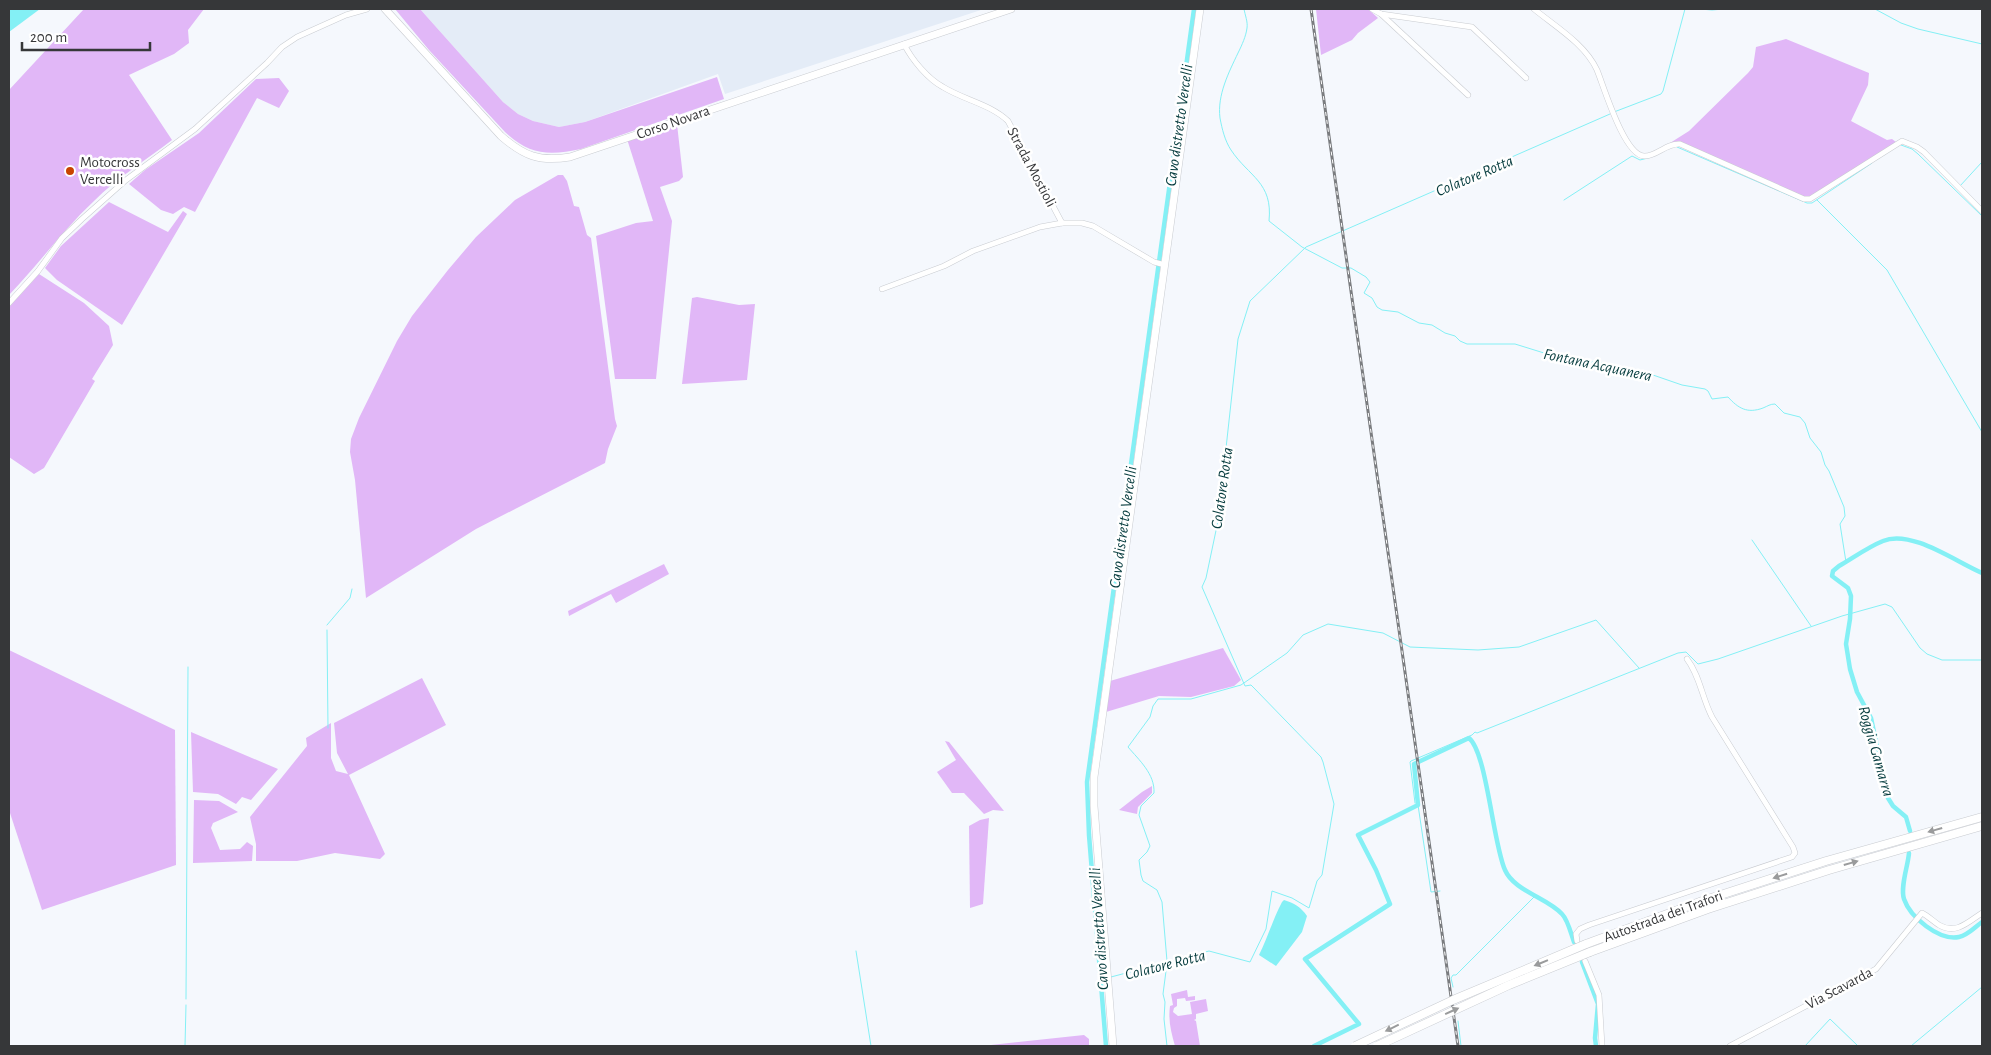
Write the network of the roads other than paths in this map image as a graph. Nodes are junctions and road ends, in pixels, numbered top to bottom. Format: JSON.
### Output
{"nodes":[{"id":1,"x":367,"y":9,"type":"edge"},
{"id":2,"x":385,"y":9,"type":"edge"},
{"id":3,"x":1011,"y":9,"type":"edge"},
{"id":4,"x":1200,"y":9,"type":"edge"},
{"id":5,"x":1372,"y":9,"type":"edge"},
{"id":6,"x":1534,"y":9,"type":"edge"},
{"id":7,"x":1381,"y":14,"type":"junction"},
{"id":8,"x":904,"y":44,"type":"junction"},
{"id":9,"x":1526,"y":78,"type":"dead end"},
{"id":10,"x":1468,"y":95,"type":"dead end"},
{"id":11,"x":1982,"y":211,"type":"edge"},
{"id":12,"x":1062,"y":223,"type":"junction"},
{"id":13,"x":1164,"y":265,"type":"junction"},
{"id":14,"x":882,"y":289,"type":"dead end"},
{"id":15,"x":9,"y":303,"type":"edge"},
{"id":16,"x":1687,"y":659,"type":"dead end"},
{"id":17,"x":1982,"y":817,"type":"edge"},
{"id":18,"x":1982,"y":826,"type":"edge"},
{"id":19,"x":1982,"y":913,"type":"edge"},
{"id":20,"x":1576,"y":941,"type":"dead end"},
{"id":21,"x":1585,"y":961,"type":"dead end"},
{"id":22,"x":1113,"y":1046,"type":"edge"},
{"id":23,"x":1355,"y":1046,"type":"edge"},
{"id":24,"x":1377,"y":1046,"type":"edge"},
{"id":25,"x":1602,"y":1046,"type":"edge"},
{"id":26,"x":1730,"y":1046,"type":"edge"}],
"edges":[{"from":1,"to":15,"type":"street"},
{"from":2,"to":8,"type":"main road","name":"Corso Novara"},
{"from":3,"to":8,"type":"main road","name":"Corso Novara"},
{"from":4,"to":13,"type":"main road"},
{"from":5,"to":7,"type":"street"},
{"from":6,"to":11,"type":"street"},
{"from":7,"to":9,"type":"street"},
{"from":7,"to":10,"type":"street"},
{"from":8,"to":12,"type":"street","name":"Strada Mostioli"},
{"from":12,"to":13,"type":"street"},
{"from":12,"to":14,"type":"street"},
{"from":13,"to":22,"type":"main road"},
{"from":16,"to":20,"type":"street"},
{"from":17,"to":23,"type":"highway","name":"Autostrada dei Trafori","one_way":true,"bridge":true},
{"from":24,"to":18,"type":"highway","name":"Autostrada dei Trafori","one_way":true,"bridge":true},
{"from":19,"to":26,"type":"street","name":"Via Scavarda"},
{"from":21,"to":25,"type":"street"}]}
